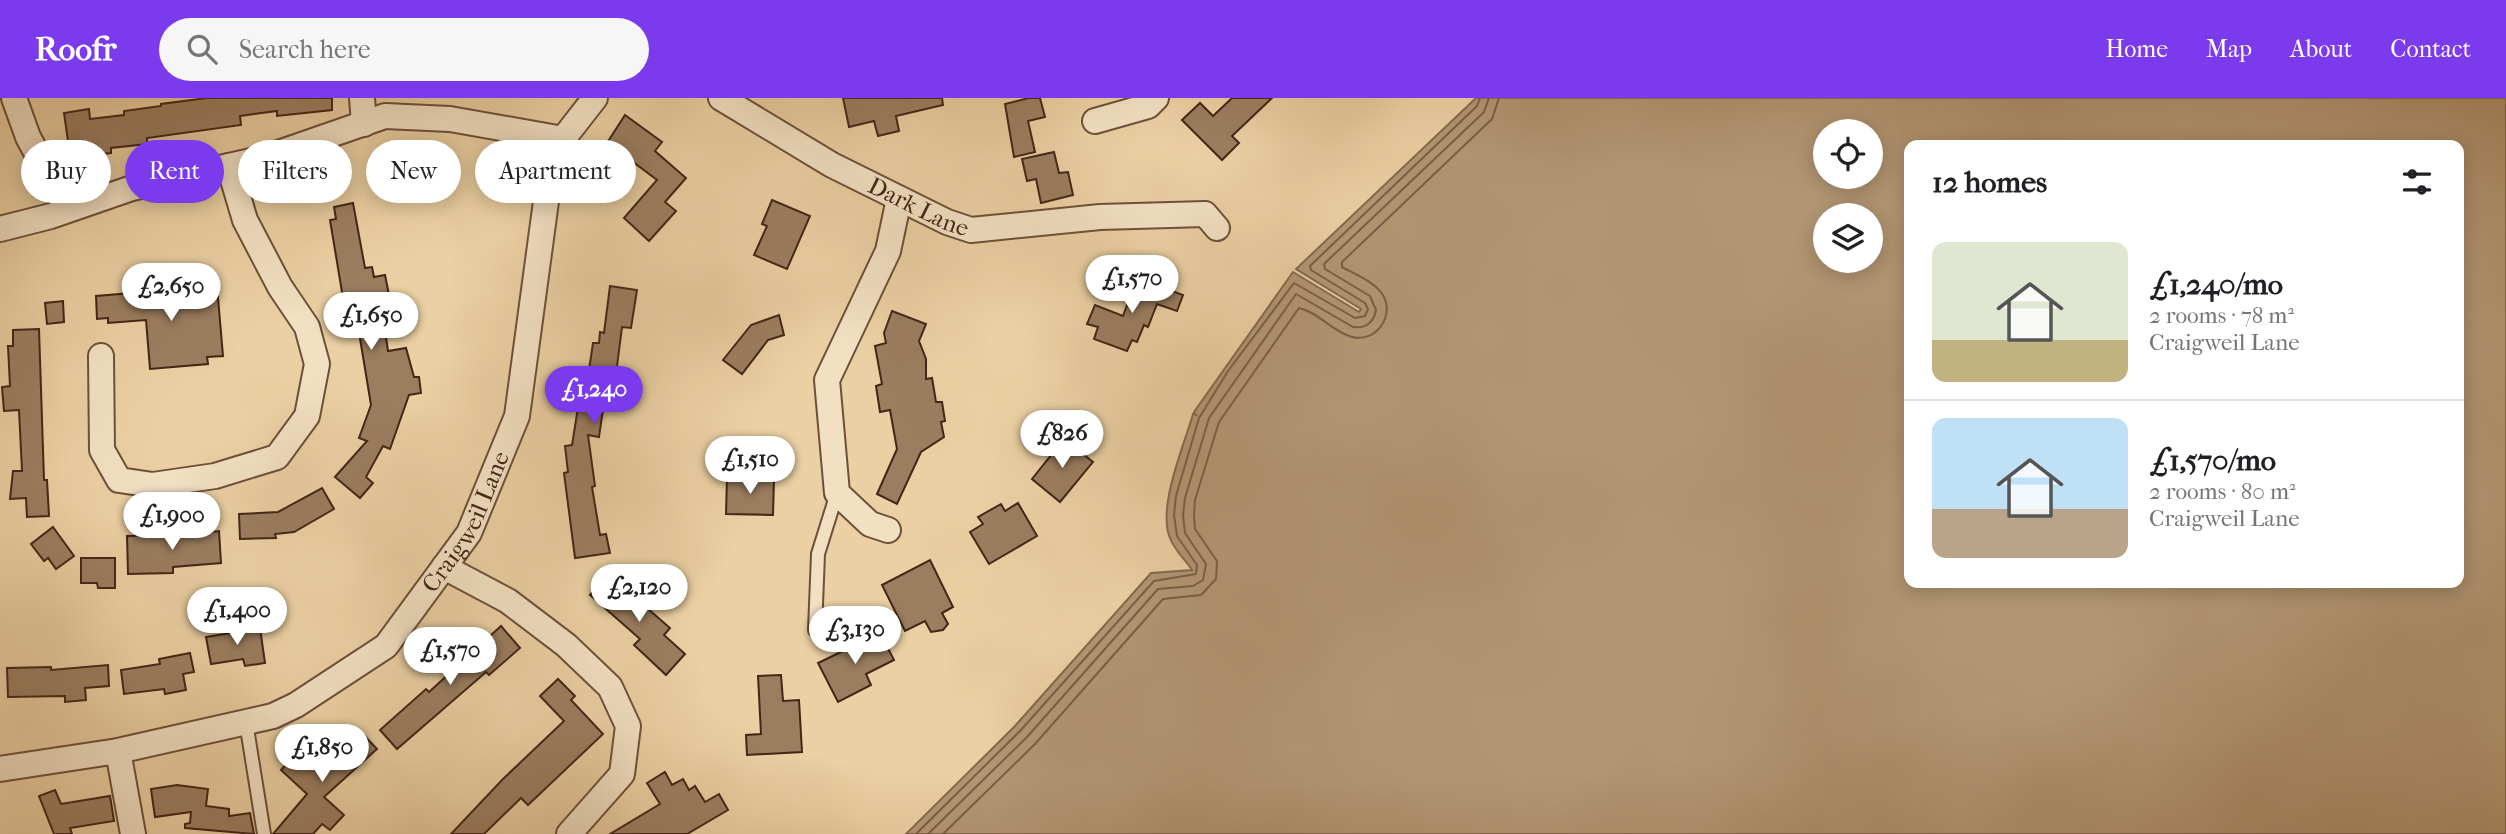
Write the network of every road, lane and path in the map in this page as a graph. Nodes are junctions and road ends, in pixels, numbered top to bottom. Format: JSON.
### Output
{"nodes":[{"id":1,"x":14,"y":98,"type":"edge"},
{"id":2,"x":362,"y":98,"type":"edge"},
{"id":3,"x":594,"y":98,"type":"edge"},
{"id":4,"x":721,"y":98,"type":"edge"},
{"id":5,"x":1156,"y":98,"type":"edge"},
{"id":6,"x":1095,"y":121,"type":"dead end"},
{"id":7,"x":363,"y":124,"type":"junction"},
{"id":8,"x":563,"y":139,"type":"junction"},
{"id":9,"x":229,"y":166,"type":"junction"},
{"id":10,"x":899,"y":199,"type":"junction"},
{"id":11,"x":67,"y":209,"type":"junction"},
{"id":12,"x":1217,"y":228,"type":"dead end"},
{"id":13,"x":0,"y":229,"type":"edge"},
{"id":14,"x":102,"y":356,"type":"dead end"},
{"id":15,"x":837,"y":494,"type":"junction"},
{"id":16,"x":888,"y":530,"type":"dead end"},
{"id":17,"x":444,"y":567,"type":"junction"},
{"id":18,"x":816,"y":630,"type":"dead end"},
{"id":19,"x":246,"y":722,"type":"junction"},
{"id":20,"x":118,"y":751,"type":"junction"},
{"id":21,"x":0,"y":769,"type":"edge"},
{"id":22,"x":133,"y":834,"type":"edge"},
{"id":23,"x":264,"y":834,"type":"edge"},
{"id":24,"x":569,"y":834,"type":"edge"}],
"edges":[{"from":1,"to":11,"type":"street"},
{"from":2,"to":7,"type":"street"},
{"from":3,"to":8,"type":"street"},
{"from":4,"to":10,"type":"street","name":"Dark Lane"},
{"from":5,"to":6,"type":"street"},
{"from":7,"to":8,"type":"street"},
{"from":7,"to":9,"type":"street"},
{"from":8,"to":17,"type":"street","name":"Craigweil Lane"},
{"from":9,"to":11,"type":"street"},
{"from":9,"to":14,"type":"street"},
{"from":10,"to":12,"type":"street","name":"Dark Lane"},
{"from":10,"to":15,"type":"street"},
{"from":11,"to":13,"type":"street"},
{"from":15,"to":16,"type":"street"},
{"from":15,"to":18,"type":"lane"},
{"from":17,"to":19,"type":"street","name":"Craigweil Lane"},
{"from":17,"to":24,"type":"street"},
{"from":19,"to":20,"type":"street","name":"Craigweil Lane"},
{"from":19,"to":23,"type":"lane"},
{"from":20,"to":21,"type":"street","name":"Craigweil Lane"},
{"from":20,"to":22,"type":"street"}]}
